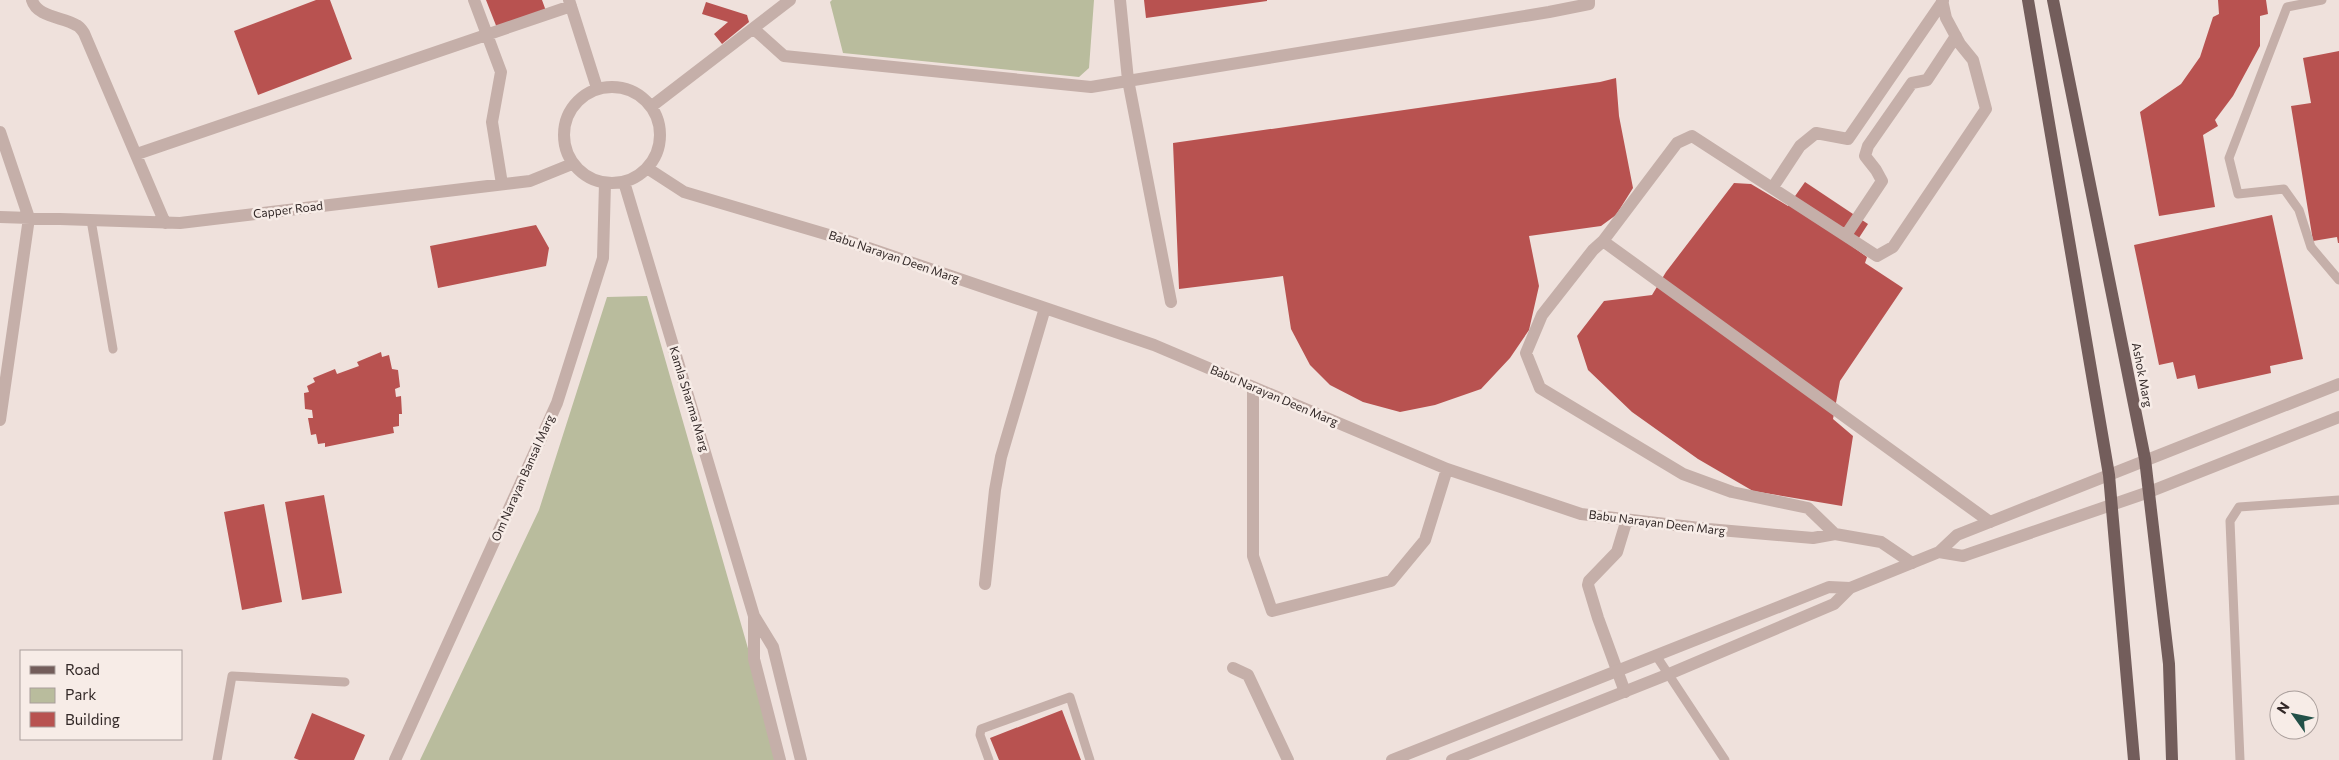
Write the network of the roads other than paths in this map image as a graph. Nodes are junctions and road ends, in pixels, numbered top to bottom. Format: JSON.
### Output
{"nodes":[{"id":1,"x":32,"y":0,"type":"edge"},
{"id":2,"x":474,"y":0,"type":"edge"},
{"id":3,"x":770,"y":0,"type":"edge"},
{"id":4,"x":1120,"y":0,"type":"edge"},
{"id":5,"x":1589,"y":0,"type":"edge"},
{"id":6,"x":1942,"y":0,"type":"edge"},
{"id":7,"x":2028,"y":0,"type":"edge"},
{"id":8,"x":2053,"y":0,"type":"edge"},
{"id":9,"x":2322,"y":0,"type":"edge"},
{"id":10,"x":786,"y":2,"type":"edge"},
{"id":11,"x":570,"y":3,"type":"edge"},
{"id":12,"x":754,"y":29,"type":"junction"},
{"id":13,"x":486,"y":34,"type":"junction"},
{"id":14,"x":1956,"y":36,"type":"junction"},
{"id":15,"x":1128,"y":80,"type":"junction"},
{"id":16,"x":597,"y":88,"type":"junction"},
{"id":17,"x":652,"y":106,"type":"junction"},
{"id":18,"x":0,"y":132,"type":"edge"},
{"id":19,"x":137,"y":154,"type":"junction"},
{"id":20,"x":572,"y":164,"type":"junction"},
{"id":21,"x":647,"y":168,"type":"junction"},
{"id":22,"x":624,"y":182,"type":"junction"},
{"id":23,"x":605,"y":183,"type":"junction"},
{"id":24,"x":502,"y":184,"type":"junction"},
{"id":25,"x":1773,"y":187,"type":"junction"},
{"id":26,"x":0,"y":217,"type":"edge"},
{"id":27,"x":29,"y":218,"type":"junction"},
{"id":28,"x":91,"y":220,"type":"junction"},
{"id":29,"x":165,"y":223,"type":"junction"},
{"id":30,"x":1846,"y":235,"type":"junction"},
{"id":31,"x":1603,"y":241,"type":"junction"},
{"id":32,"x":2339,"y":280,"type":"edge"},
{"id":33,"x":1171,"y":302,"type":"dead end"},
{"id":34,"x":1045,"y":308,"type":"junction"},
{"id":35,"x":113,"y":349,"type":"dead end"},
{"id":36,"x":2339,"y":384,"type":"edge"},
{"id":37,"x":1253,"y":387,"type":"junction"},
{"id":38,"x":2339,"y":417,"type":"edge"},
{"id":39,"x":0,"y":420,"type":"edge"},
{"id":40,"x":2145,"y":460,"type":"junction"},
{"id":41,"x":1447,"y":469,"type":"junction"},
{"id":42,"x":2109,"y":475,"type":"junction"},
{"id":43,"x":2149,"y":492,"type":"junction"},
{"id":44,"x":2339,"y":500,"type":"edge"},
{"id":45,"x":2111,"y":505,"type":"junction"},
{"id":46,"x":1626,"y":520,"type":"junction"},
{"id":47,"x":1990,"y":522,"type":"junction"},
{"id":48,"x":1835,"y":534,"type":"junction"},
{"id":49,"x":1939,"y":552,"type":"junction"},
{"id":50,"x":1912,"y":564,"type":"junction"},
{"id":51,"x":985,"y":584,"type":"dead end"},
{"id":52,"x":1850,"y":588,"type":"junction"},
{"id":53,"x":754,"y":616,"type":"junction"},
{"id":54,"x":1657,"y":656,"type":"junction"},
{"id":55,"x":1233,"y":668,"type":"dead end"},
{"id":56,"x":1617,"y":673,"type":"junction"},
{"id":57,"x":1669,"y":674,"type":"junction"},
{"id":58,"x":345,"y":682,"type":"dead end"},
{"id":59,"x":1624,"y":692,"type":"junction"},
{"id":60,"x":1448,"y":738,"type":"junction"},
{"id":61,"x":217,"y":760,"type":"edge"},
{"id":62,"x":396,"y":760,"type":"edge"},
{"id":63,"x":780,"y":760,"type":"edge"},
{"id":64,"x":801,"y":760,"type":"edge"},
{"id":65,"x":989,"y":760,"type":"edge"},
{"id":66,"x":1090,"y":760,"type":"edge"},
{"id":67,"x":1288,"y":760,"type":"edge"},
{"id":68,"x":1392,"y":760,"type":"edge"},
{"id":69,"x":1454,"y":760,"type":"edge"},
{"id":70,"x":1725,"y":760,"type":"edge"},
{"id":71,"x":2134,"y":760,"type":"edge"},
{"id":72,"x":2172,"y":760,"type":"edge"},
{"id":73,"x":2240,"y":760,"type":"edge"}],
"edges":[{"from":1,"to":19,"type":"street"},
{"from":2,"to":13,"type":"street"},
{"from":3,"to":10,"type":"street"},
{"from":4,"to":15,"type":"street"},
{"from":5,"to":15,"type":"street"},
{"from":6,"to":14,"type":"street"},
{"from":6,"to":25,"type":"street"},
{"from":7,"to":42,"type":"main road"},
{"from":8,"to":40,"type":"main road","name":"Ashok Marg"},
{"from":9,"to":32,"type":"lane"},
{"from":10,"to":12,"type":"street"},
{"from":11,"to":13,"type":"street"},
{"from":11,"to":16,"type":"street"},
{"from":12,"to":15,"type":"street"},
{"from":12,"to":17,"type":"street"},
{"from":13,"to":19,"type":"street"},
{"from":13,"to":24,"type":"street"},
{"from":14,"to":30,"type":"street"},
{"from":14,"to":30,"type":"street"},
{"from":15,"to":33,"type":"street"},
{"from":16,"to":17,"type":"street"},
{"from":16,"to":20,"type":"street"},
{"from":17,"to":21,"type":"street"},
{"from":18,"to":27,"type":"street"},
{"from":19,"to":29,"type":"street"},
{"from":20,"to":23,"type":"street"},
{"from":20,"to":24,"type":"street","name":"Capper Road"},
{"from":21,"to":22,"type":"street"},
{"from":21,"to":34,"type":"street","name":"Babu Narayan Deen Marg"},
{"from":22,"to":23,"type":"street"},
{"from":22,"to":53,"type":"street","name":"Kamla Sharma Marg"},
{"from":23,"to":62,"type":"street","name":"Om Narayan Bansal Marg"},
{"from":24,"to":29,"type":"street","name":"Capper Road"},
{"from":25,"to":30,"type":"street"},
{"from":25,"to":31,"type":"street"},
{"from":26,"to":27,"type":"street","name":"Capper Road"},
{"from":27,"to":28,"type":"street","name":"Capper Road"},
{"from":27,"to":39,"type":"street"},
{"from":28,"to":29,"type":"street","name":"Capper Road"},
{"from":28,"to":35,"type":"lane"},
{"from":31,"to":47,"type":"street"},
{"from":31,"to":48,"type":"street"},
{"from":34,"to":37,"type":"street","name":"Babu Narayan Deen Marg"},
{"from":34,"to":51,"type":"street"},
{"from":36,"to":40,"type":"street"},
{"from":37,"to":41,"type":"street","name":"Babu Narayan Deen Marg"},
{"from":37,"to":41,"type":"street"},
{"from":38,"to":43,"type":"street"},
{"from":40,"to":42,"type":"street"},
{"from":40,"to":43,"type":"main road","name":"Ashok Marg"},
{"from":41,"to":46,"type":"street","name":"Babu Narayan Deen Marg"},
{"from":42,"to":45,"type":"main road"},
{"from":42,"to":47,"type":"street"},
{"from":43,"to":45,"type":"street"},
{"from":43,"to":72,"type":"main road","name":"Ashok Marg"},
{"from":44,"to":73,"type":"lane"},
{"from":45,"to":49,"type":"street"},
{"from":45,"to":71,"type":"main road"},
{"from":46,"to":48,"type":"street","name":"Babu Narayan Deen Marg"},
{"from":46,"to":56,"type":"street"},
{"from":47,"to":49,"type":"street"},
{"from":48,"to":50,"type":"street","name":"Babu Narayan Deen Marg"},
{"from":49,"to":50,"type":"street"},
{"from":50,"to":52,"type":"street"},
{"from":52,"to":54,"type":"street"},
{"from":52,"to":57,"type":"street"},
{"from":53,"to":63,"type":"street","name":"Kamla Sharma Marg"},
{"from":53,"to":64,"type":"street","name":"Kamla Sharma Marg"},
{"from":54,"to":56,"type":"street"},
{"from":54,"to":57,"type":"lane"},
{"from":55,"to":67,"type":"street"},
{"from":56,"to":59,"type":"street"},
{"from":56,"to":60,"type":"street"},
{"from":57,"to":59,"type":"street"},
{"from":57,"to":70,"type":"lane"},
{"from":58,"to":61,"type":"lane"},
{"from":59,"to":69,"type":"street"},
{"from":60,"to":68,"type":"street"},
{"from":60,"to":69,"type":"street"},
{"from":65,"to":66,"type":"lane"}]}
